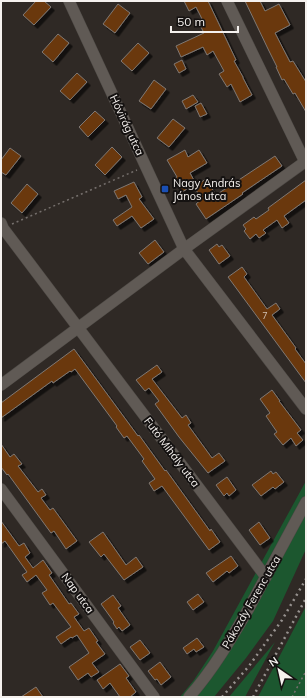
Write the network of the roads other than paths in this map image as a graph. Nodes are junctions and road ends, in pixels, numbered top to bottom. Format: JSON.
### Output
{"nodes":[{"id":1,"x":69,"y":1,"type":"edge"},
{"id":2,"x":227,"y":1,"type":"edge"},
{"id":3,"x":305,"y":161,"type":"edge"},
{"id":4,"x":2,"y":226,"type":"edge"},
{"id":5,"x":184,"y":249,"type":"junction"},
{"id":6,"x":78,"y":327,"type":"junction"},
{"id":7,"x":1,"y":385,"type":"edge"},
{"id":8,"x":306,"y":409,"type":"edge"},
{"id":9,"x":1,"y":489,"type":"edge"},
{"id":10,"x":306,"y":502,"type":"edge"},
{"id":11,"x":266,"y":577,"type":"junction"},
{"id":12,"x":154,"y":697,"type":"edge"},
{"id":13,"x":189,"y":697,"type":"edge"}],
"edges":[{"from":1,"to":5,"type":"street","name":"Hóvirág utca"},
{"from":2,"to":3,"type":"street"},
{"from":3,"to":5,"type":"street"},
{"from":4,"to":6,"type":"street","name":"Futó Mihály utca"},
{"from":5,"to":6,"type":"street"},
{"from":5,"to":8,"type":"street","name":"Hóvirág utca"},
{"from":6,"to":7,"type":"street"},
{"from":6,"to":11,"type":"street","name":"Futó Mihály utca"},
{"from":9,"to":12,"type":"street","name":"Nap utca"},
{"from":10,"to":11,"type":"street","name":"Pákozdy Ferenc utca"},
{"from":11,"to":13,"type":"street","name":"Pákozdy Ferenc utca"}]}
